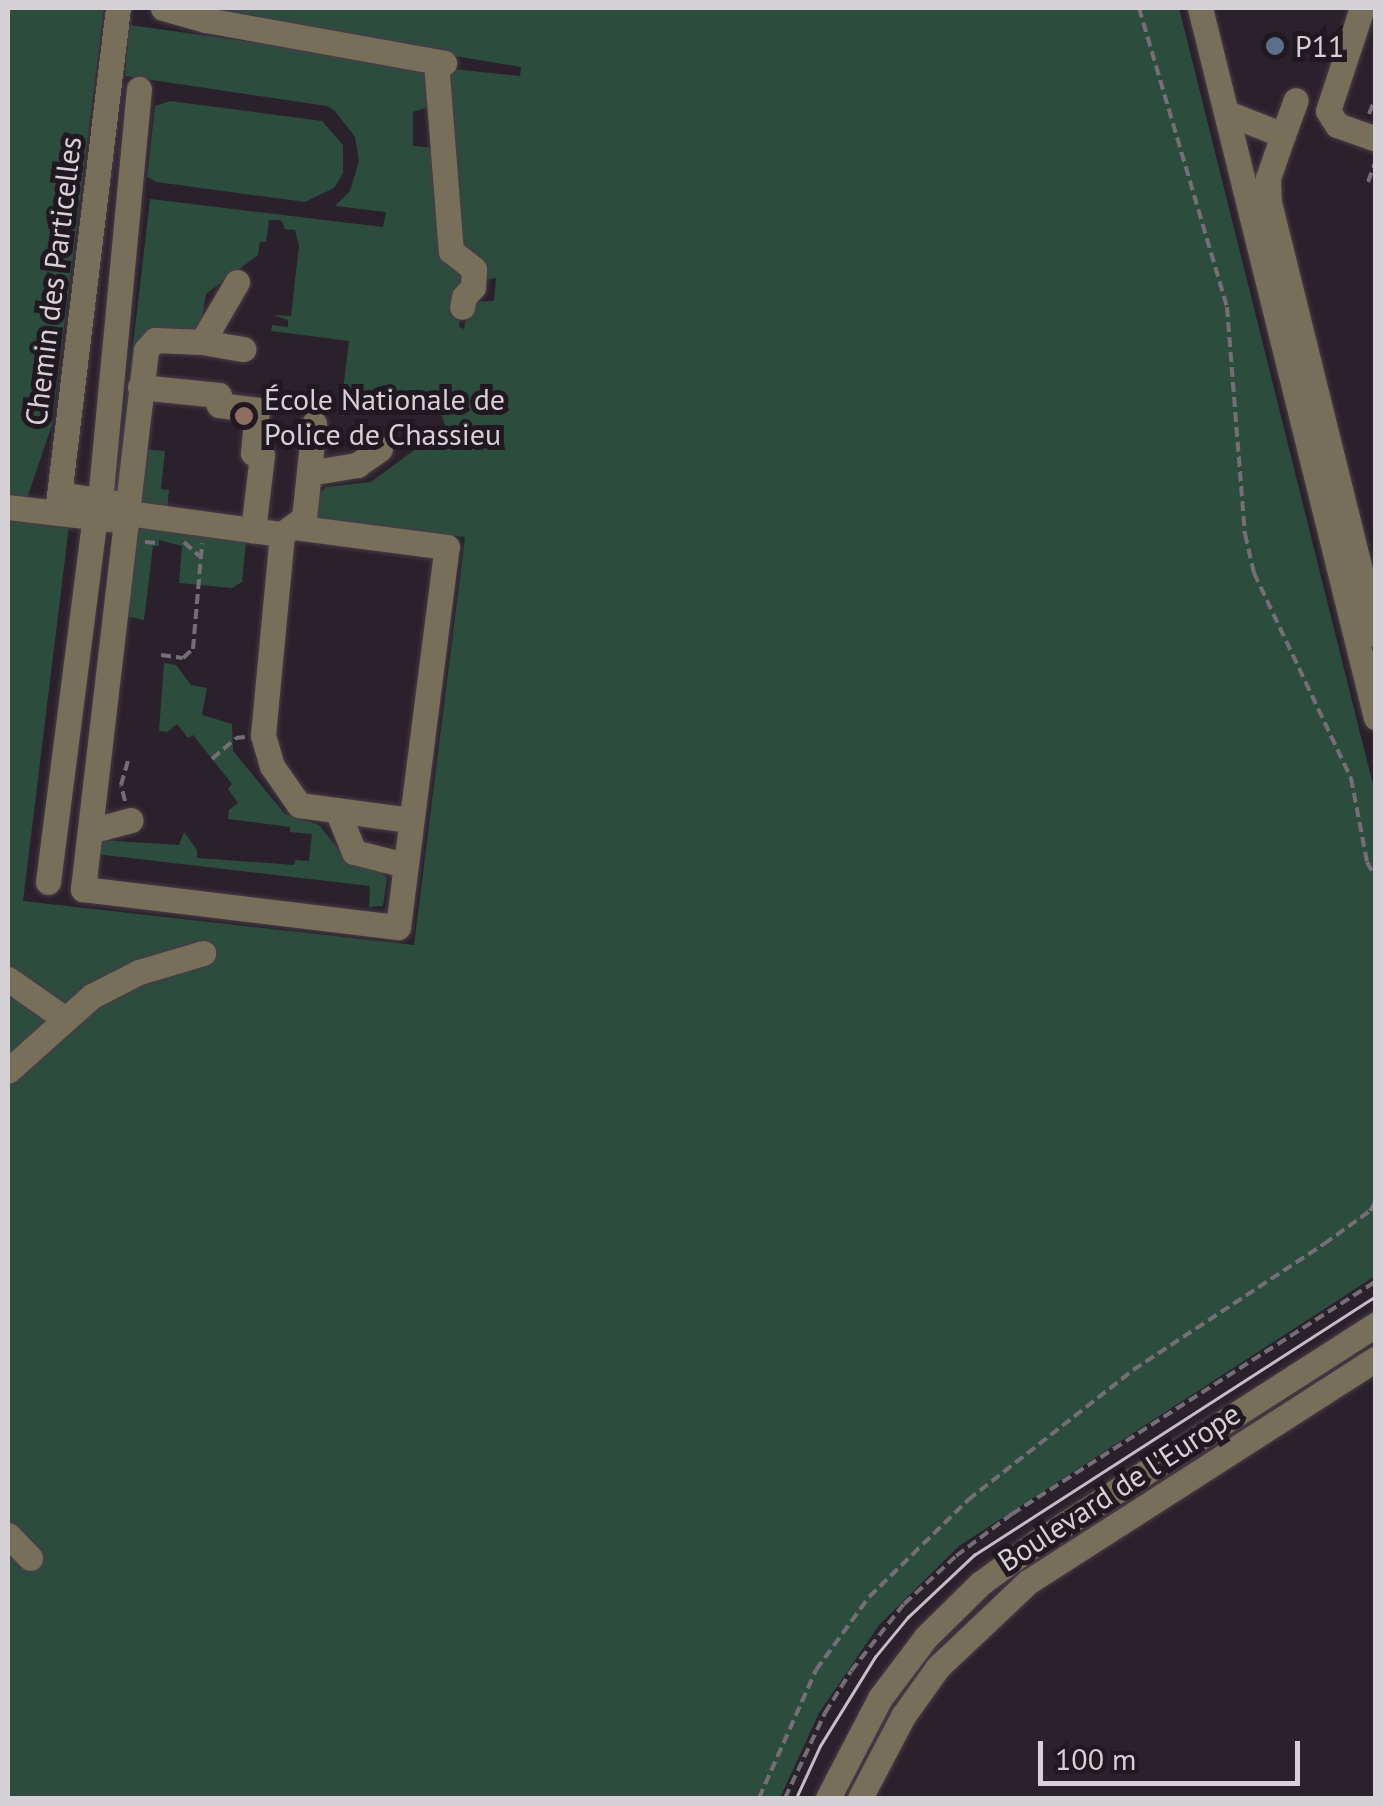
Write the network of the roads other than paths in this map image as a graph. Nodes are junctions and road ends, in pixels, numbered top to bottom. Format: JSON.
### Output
{"nodes":[{"id":1,"x":118,"y":8,"type":"edge"},
{"id":2,"x":162,"y":8,"type":"edge"},
{"id":3,"x":1200,"y":8,"type":"edge"},
{"id":4,"x":1362,"y":8,"type":"edge"},
{"id":5,"x":139,"y":89,"type":"dead end"},
{"id":6,"x":1296,"y":100,"type":"dead end"},
{"id":7,"x":1227,"y":113,"type":"junction"},
{"id":8,"x":1283,"y":134,"type":"junction"},
{"id":9,"x":1376,"y":139,"type":"edge"},
{"id":10,"x":237,"y":282,"type":"dead end"},
{"id":11,"x":462,"y":307,"type":"dead end"},
{"id":12,"x":202,"y":342,"type":"junction"},
{"id":13,"x":242,"y":349,"type":"dead end"},
{"id":14,"x":140,"y":387,"type":"junction"},
{"id":15,"x":314,"y":424,"type":"dead end"},
{"id":16,"x":380,"y":449,"type":"dead end"},
{"id":17,"x":309,"y":473,"type":"junction"},
{"id":18,"x":58,"y":503,"type":"junction"},
{"id":19,"x":8,"y":507,"type":"edge"},
{"id":20,"x":98,"y":509,"type":"junction"},
{"id":21,"x":128,"y":514,"type":"junction"},
{"id":22,"x":254,"y":530,"type":"junction"},
{"id":23,"x":287,"y":530,"type":"junction"},
{"id":24,"x":1376,"y":634,"type":"edge"},
{"id":25,"x":1376,"y":718,"type":"edge"},
{"id":26,"x":337,"y":810,"type":"junction"},
{"id":27,"x":130,"y":820,"type":"road end"},
{"id":28,"x":410,"y":820,"type":"junction"},
{"id":29,"x":90,"y":832,"type":"junction"},
{"id":30,"x":405,"y":865,"type":"junction"},
{"id":31,"x":48,"y":882,"type":"dead end"},
{"id":32,"x":203,"y":953,"type":"dead end"},
{"id":33,"x":8,"y":978,"type":"edge"},
{"id":34,"x":64,"y":1018,"type":"junction"},
{"id":35,"x":8,"y":1072,"type":"edge"},
{"id":36,"x":1376,"y":1324,"type":"edge"},
{"id":37,"x":1376,"y":1359,"type":"edge"},
{"id":38,"x":8,"y":1535,"type":"edge"},
{"id":39,"x":30,"y":1558,"type":"dead end"},
{"id":40,"x":828,"y":1798,"type":"edge"},
{"id":41,"x":860,"y":1798,"type":"edge"}],
"edges":[{"from":1,"to":18,"type":"street","name":"Chemin des Particelles"},
{"from":2,"to":11,"type":"street"},
{"from":3,"to":7,"type":"street"},
{"from":4,"to":9,"type":"street"},
{"from":5,"to":20,"type":"street"},
{"from":6,"to":8,"type":"street"},
{"from":7,"to":8,"type":"street"},
{"from":7,"to":25,"type":"street"},
{"from":8,"to":24,"type":"street"},
{"from":10,"to":12,"type":"street"},
{"from":12,"to":13,"type":"street"},
{"from":12,"to":14,"type":"street"},
{"from":14,"to":21,"type":"street"},
{"from":14,"to":22,"type":"street"},
{"from":15,"to":17,"type":"street"},
{"from":16,"to":17,"type":"street"},
{"from":17,"to":23,"type":"street"},
{"from":18,"to":19,"type":"street"},
{"from":18,"to":20,"type":"street"},
{"from":20,"to":21,"type":"street"},
{"from":20,"to":31,"type":"street"},
{"from":21,"to":22,"type":"street"},
{"from":21,"to":29,"type":"street"},
{"from":22,"to":23,"type":"street"},
{"from":23,"to":26,"type":"street"},
{"from":23,"to":28,"type":"street"},
{"from":26,"to":28,"type":"street"},
{"from":26,"to":30,"type":"street"},
{"from":27,"to":29,"type":"street"},
{"from":28,"to":30,"type":"street"},
{"from":29,"to":30,"type":"street"},
{"from":32,"to":34,"type":"street"},
{"from":33,"to":34,"type":"street"},
{"from":34,"to":35,"type":"street"},
{"from":36,"to":40,"type":"street"},
{"from":37,"to":41,"type":"street","name":"Boulevard de l'Europe"},
{"from":38,"to":39,"type":"street"}]}
